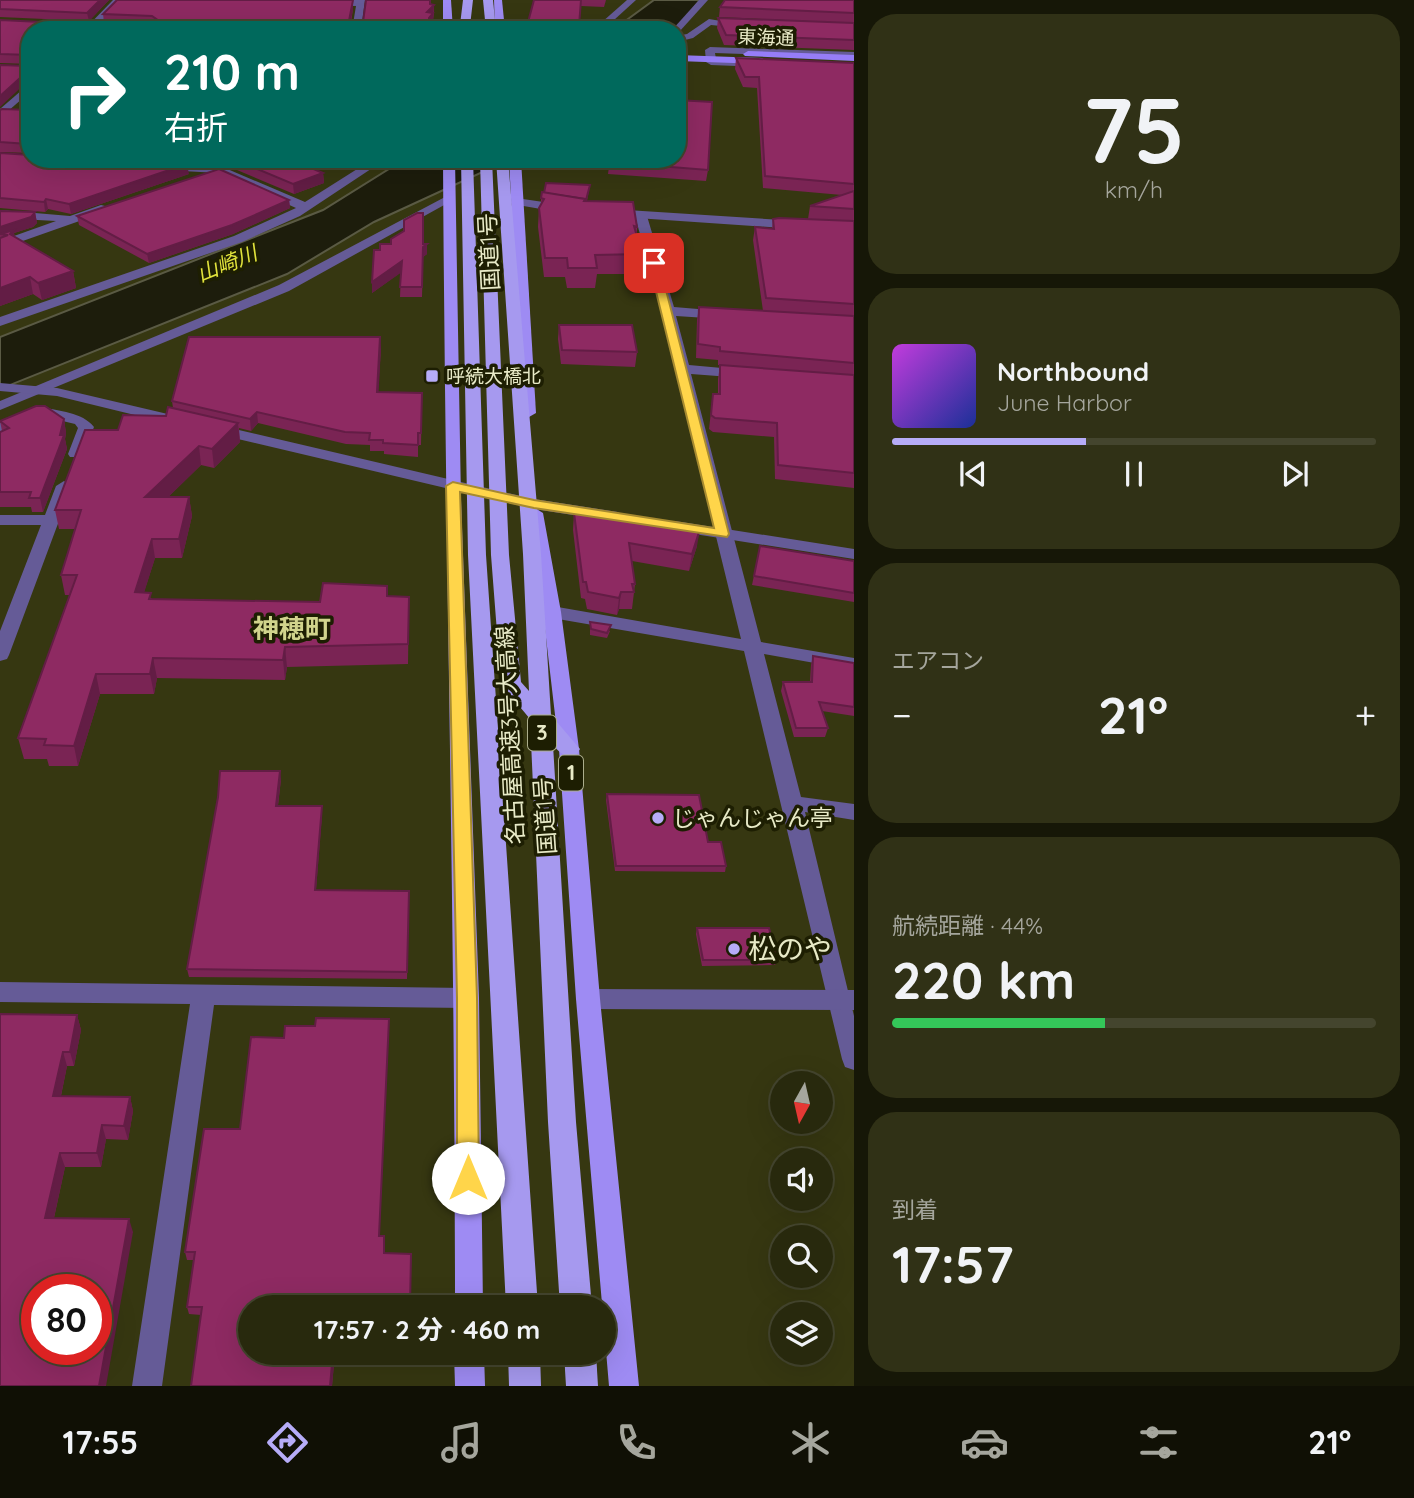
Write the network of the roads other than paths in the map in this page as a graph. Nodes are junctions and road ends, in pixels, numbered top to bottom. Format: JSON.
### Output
{"nodes":[{"id":1,"x":118,"y":0,"type":"edge"},
{"id":2,"x":447,"y":0,"type":"edge"},
{"id":3,"x":461,"y":0,"type":"edge"},
{"id":4,"x":468,"y":0,"type":"edge"},
{"id":5,"x":488,"y":0,"type":"edge"},
{"id":6,"x":498,"y":0,"type":"edge"},
{"id":7,"x":632,"y":0,"type":"edge"},
{"id":8,"x":704,"y":0,"type":"edge"},
{"id":9,"x":309,"y":2,"type":"edge"},
{"id":10,"x":360,"y":2,"type":"edge"},
{"id":11,"x":93,"y":21,"type":"edge"},
{"id":12,"x":357,"y":21,"type":"edge"},
{"id":13,"x":447,"y":21,"type":"edge"},
{"id":14,"x":461,"y":21,"type":"edge"},
{"id":15,"x":466,"y":21,"type":"edge"},
{"id":16,"x":490,"y":21,"type":"edge"},
{"id":17,"x":499,"y":21,"type":"edge"},
{"id":18,"x":608,"y":21,"type":"edge"},
{"id":19,"x":685,"y":21,"type":"edge"},
{"id":20,"x":756,"y":26,"type":"edge"},
{"id":21,"x":686,"y":37,"type":"edge"},
{"id":22,"x":686,"y":52,"type":"edge"},
{"id":23,"x":854,"y":56,"type":"edge"},
{"id":24,"x":686,"y":58,"type":"edge"},
{"id":25,"x":854,"y":66,"type":"edge"},
{"id":26,"x":21,"y":94,"type":"edge"},
{"id":27,"x":17,"y":111,"type":"edge"},
{"id":28,"x":2,"y":112,"type":"edge"},
{"id":29,"x":186,"y":168,"type":"edge"},
{"id":30,"x":226,"y":168,"type":"edge"},
{"id":31,"x":367,"y":168,"type":"edge"},
{"id":32,"x":449,"y":168,"type":"edge"},
{"id":33,"x":467,"y":168,"type":"edge"},
{"id":34,"x":486,"y":168,"type":"edge"},
{"id":35,"x":512,"y":168,"type":"edge"},
{"id":36,"x":513,"y":168,"type":"edge"},
{"id":37,"x":220,"y":170,"type":"junction"},
{"id":38,"x":184,"y":182,"type":"edge"},
{"id":39,"x":449,"y":196,"type":"junction"},
{"id":40,"x":516,"y":202,"type":"junction"},
{"id":41,"x":111,"y":206,"type":"edge"},
{"id":42,"x":305,"y":207,"type":"junction"},
{"id":43,"x":0,"y":214,"type":"edge"},
{"id":44,"x":640,"y":216,"type":"junction"},
{"id":45,"x":74,"y":218,"type":"junction"},
{"id":46,"x":814,"y":226,"type":"edge"},
{"id":47,"x":0,"y":245,"type":"edge"},
{"id":48,"x":667,"y":310,"type":"junction"},
{"id":49,"x":734,"y":315,"type":"edge"},
{"id":50,"x":0,"y":322,"type":"edge"},
{"id":51,"x":682,"y":369,"type":"junction"},
{"id":52,"x":761,"y":375,"type":"edge"},
{"id":53,"x":0,"y":387,"type":"edge"},
{"id":54,"x":34,"y":389,"type":"junction"},
{"id":55,"x":57,"y":392,"type":"junction"},
{"id":56,"x":0,"y":406,"type":"edge"},
{"id":57,"x":0,"y":417,"type":"edge"},
{"id":58,"x":0,"y":429,"type":"edge"},
{"id":59,"x":453,"y":486,"type":"junction"},
{"id":60,"x":534,"y":504,"type":"junction"},
{"id":61,"x":0,"y":520,"type":"edge"},
{"id":62,"x":51,"y":520,"type":"junction"},
{"id":63,"x":722,"y":534,"type":"junction"},
{"id":64,"x":854,"y":554,"type":"edge"},
{"id":65,"x":552,"y":612,"type":"junction"},
{"id":66,"x":7,"y":614,"type":"edge"},
{"id":67,"x":750,"y":646,"type":"junction"},
{"id":68,"x":0,"y":655,"type":"edge"},
{"id":69,"x":854,"y":664,"type":"edge"},
{"id":70,"x":569,"y":749,"type":"junction"},
{"id":71,"x":792,"y":803,"type":"junction"},
{"id":72,"x":854,"y":812,"type":"edge"},
{"id":73,"x":0,"y":992,"type":"edge"},
{"id":74,"x":204,"y":994,"type":"junction"},
{"id":75,"x":467,"y":998,"type":"junction"},
{"id":76,"x":588,"y":999,"type":"junction"},
{"id":77,"x":845,"y":999,"type":"edge"},
{"id":78,"x":854,"y":1059,"type":"edge"},
{"id":79,"x":469,"y":1295,"type":"edge"},
{"id":80,"x":521,"y":1295,"type":"edge"},
{"id":81,"x":575,"y":1295,"type":"edge"},
{"id":82,"x":469,"y":1365,"type":"edge"},
{"id":83,"x":525,"y":1365,"type":"edge"},
{"id":84,"x":581,"y":1365,"type":"edge"},
{"id":85,"x":146,"y":1386,"type":"edge"},
{"id":86,"x":470,"y":1386,"type":"edge"},
{"id":87,"x":526,"y":1386,"type":"edge"},
{"id":88,"x":582,"y":1386,"type":"edge"},
{"id":89,"x":624,"y":1386,"type":"edge"}],
"edges":[{"from":1,"to":11,"type":"street"},
{"from":2,"to":13,"type":"highway"},
{"from":3,"to":14,"type":"highway"},
{"from":4,"to":15,"type":"highway"},
{"from":5,"to":16,"type":"highway"},
{"from":6,"to":17,"type":"highway"},
{"from":7,"to":18,"type":"street"},
{"from":8,"to":19,"type":"street"},
{"from":9,"to":10,"type":"street"},
{"from":10,"to":12,"type":"street"},
{"from":20,"to":21,"type":"street"},
{"from":22,"to":23,"type":"main road","name":"東海通"},
{"from":23,"to":25,"type":"street"},
{"from":24,"to":25,"type":"main road","name":"東海通"},
{"from":26,"to":28,"type":"street"},
{"from":27,"to":28,"type":"street"},
{"from":29,"to":37,"type":"street"},
{"from":30,"to":37,"type":"street"},
{"from":31,"to":42,"type":"street"},
{"from":32,"to":39,"type":"highway","name":"国道1号"},
{"from":33,"to":80,"type":"highway","name":"名古屋高速3号大高線"},
{"from":34,"to":70,"type":"highway"},
{"from":35,"to":81,"type":"highway","name":"名古屋高速3号大高線","number":"3"},
{"from":36,"to":40,"type":"highway","name":"国道1号","number":"1"},
{"from":37,"to":38,"type":"street"},
{"from":37,"to":42,"type":"street"},
{"from":39,"to":54,"type":"street"},
{"from":39,"to":59,"type":"highway","name":"国道1号"},
{"from":40,"to":44,"type":"street"},
{"from":40,"to":60,"type":"highway","name":"国道1号","number":"1"},
{"from":41,"to":45,"type":"street"},
{"from":42,"to":50,"type":"street"},
{"from":43,"to":45,"type":"street"},
{"from":44,"to":46,"type":"street"},
{"from":44,"to":48,"type":"street"},
{"from":45,"to":47,"type":"street"},
{"from":48,"to":49,"type":"street"},
{"from":48,"to":51,"type":"street"},
{"from":51,"to":52,"type":"street"},
{"from":51,"to":63,"type":"street"},
{"from":53,"to":54,"type":"street"},
{"from":54,"to":55,"type":"street"},
{"from":54,"to":56,"type":"street"},
{"from":55,"to":57,"type":"street"},
{"from":55,"to":59,"type":"street"},
{"from":58,"to":62,"type":"street"},
{"from":59,"to":60,"type":"street"},
{"from":59,"to":75,"type":"highway","name":"国道1号"},
{"from":60,"to":63,"type":"street"},
{"from":60,"to":65,"type":"highway","name":"国道1号","number":"1"},
{"from":61,"to":62,"type":"street"},
{"from":62,"to":66,"type":"street"},
{"from":63,"to":64,"type":"street"},
{"from":63,"to":67,"type":"street"},
{"from":65,"to":67,"type":"street"},
{"from":65,"to":70,"type":"highway","name":"国道1号","number":"1"},
{"from":66,"to":68,"type":"street"},
{"from":67,"to":69,"type":"street"},
{"from":67,"to":71,"type":"street"},
{"from":70,"to":76,"type":"highway","name":"国道1号","number":"1"},
{"from":71,"to":72,"type":"street"},
{"from":71,"to":77,"type":"street"},
{"from":73,"to":74,"type":"street"},
{"from":74,"to":75,"type":"street"},
{"from":74,"to":85,"type":"street"},
{"from":75,"to":79,"type":"highway","name":"国道1号"},
{"from":76,"to":77,"type":"street"},
{"from":76,"to":89,"type":"highway","name":"国道1号","number":"1"},
{"from":77,"to":78,"type":"street"},
{"from":82,"to":86,"type":"highway"},
{"from":83,"to":87,"type":"highway"},
{"from":84,"to":88,"type":"highway"}]}
